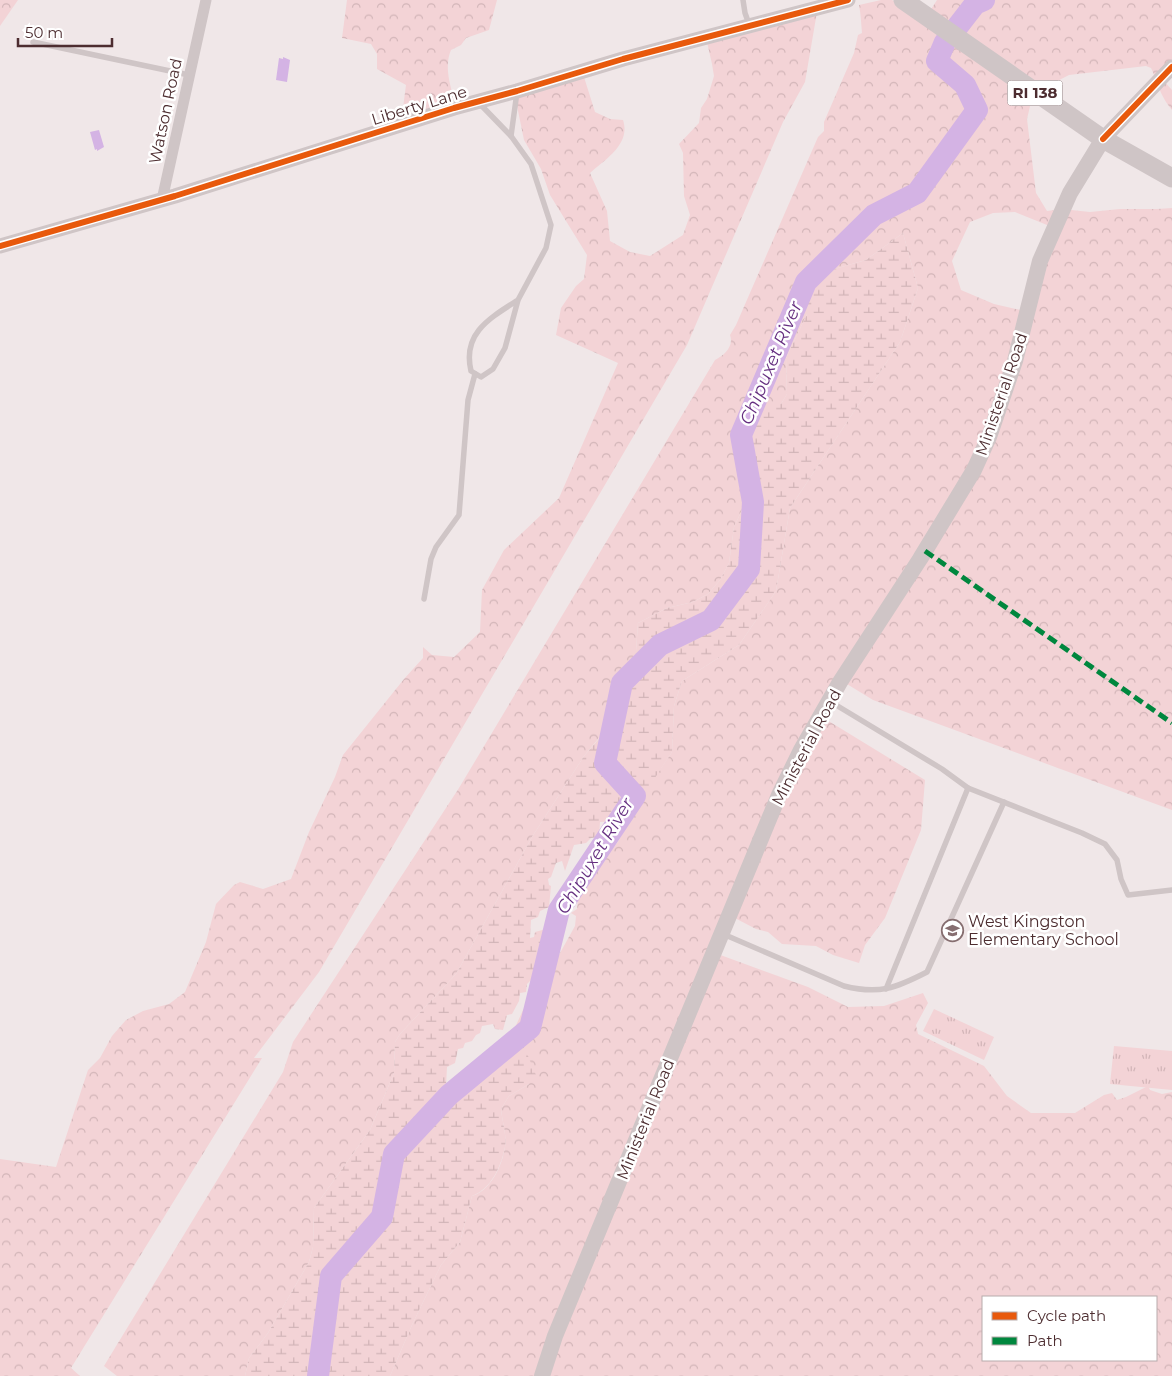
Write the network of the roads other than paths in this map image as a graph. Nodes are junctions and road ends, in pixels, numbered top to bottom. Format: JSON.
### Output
{"nodes":[{"id":1,"x":206,"y":0,"type":"edge"},
{"id":2,"x":743,"y":0,"type":"edge"},
{"id":3,"x":848,"y":0,"type":"edge"},
{"id":4,"x":903,"y":0,"type":"edge"},
{"id":5,"x":750,"y":26,"type":"junction"},
{"id":6,"x":33,"y":42,"type":"dead end"},
{"id":7,"x":1172,"y":67,"type":"edge"},
{"id":8,"x":189,"y":75,"type":"junction"},
{"id":9,"x":517,"y":91,"type":"junction"},
{"id":10,"x":478,"y":102,"type":"junction"},
{"id":11,"x":511,"y":136,"type":"junction"},
{"id":12,"x":1103,"y":139,"type":"junction"},
{"id":13,"x":1172,"y":178,"type":"edge"},
{"id":14,"x":162,"y":200,"type":"junction"},
{"id":15,"x":0,"y":246,"type":"edge"},
{"id":16,"x":518,"y":300,"type":"junction"},
{"id":17,"x":475,"y":374,"type":"junction"},
{"id":18,"x":424,"y":599,"type":"dead end"},
{"id":19,"x":830,"y":701,"type":"junction"},
{"id":20,"x":968,"y":788,"type":"junction"},
{"id":21,"x":1004,"y":802,"type":"junction"},
{"id":22,"x":1172,"y":890,"type":"edge"},
{"id":23,"x":721,"y":933,"type":"junction"},
{"id":24,"x":886,"y":989,"type":"junction"},
{"id":25,"x":542,"y":1376,"type":"edge"}],
"edges":[{"from":1,"to":8,"type":"street","name":"Watson Road"},
{"from":2,"to":5,"type":"lane"},
{"from":3,"to":5,"type":"street","name":"Liberty Lane"},
{"from":4,"to":12,"type":"main road","number":"RI 138"},
{"from":5,"to":9,"type":"street","name":"Liberty Lane"},
{"from":6,"to":8,"type":"lane"},
{"from":7,"to":12,"type":"street"},
{"from":8,"to":14,"type":"street","name":"Watson Road"},
{"from":9,"to":10,"type":"street","name":"Liberty Lane"},
{"from":9,"to":11,"type":"lane"},
{"from":10,"to":11,"type":"lane"},
{"from":10,"to":14,"type":"street","name":"Liberty Lane"},
{"from":11,"to":16,"type":"lane"},
{"from":12,"to":13,"type":"main road","number":"RI 138"},
{"from":12,"to":19,"type":"main road","name":"Ministerial Road"},
{"from":14,"to":15,"type":"street","name":"Liberty Lane"},
{"from":16,"to":17,"type":"lane"},
{"from":16,"to":17,"type":"lane"},
{"from":17,"to":18,"type":"lane"},
{"from":19,"to":20,"type":"lane"},
{"from":19,"to":23,"type":"main road","name":"Ministerial Road"},
{"from":20,"to":21,"type":"lane"},
{"from":20,"to":24,"type":"lane"},
{"from":21,"to":22,"type":"lane"},
{"from":21,"to":24,"type":"lane"},
{"from":23,"to":24,"type":"lane"},
{"from":23,"to":25,"type":"main road","name":"Ministerial Road"}]}
